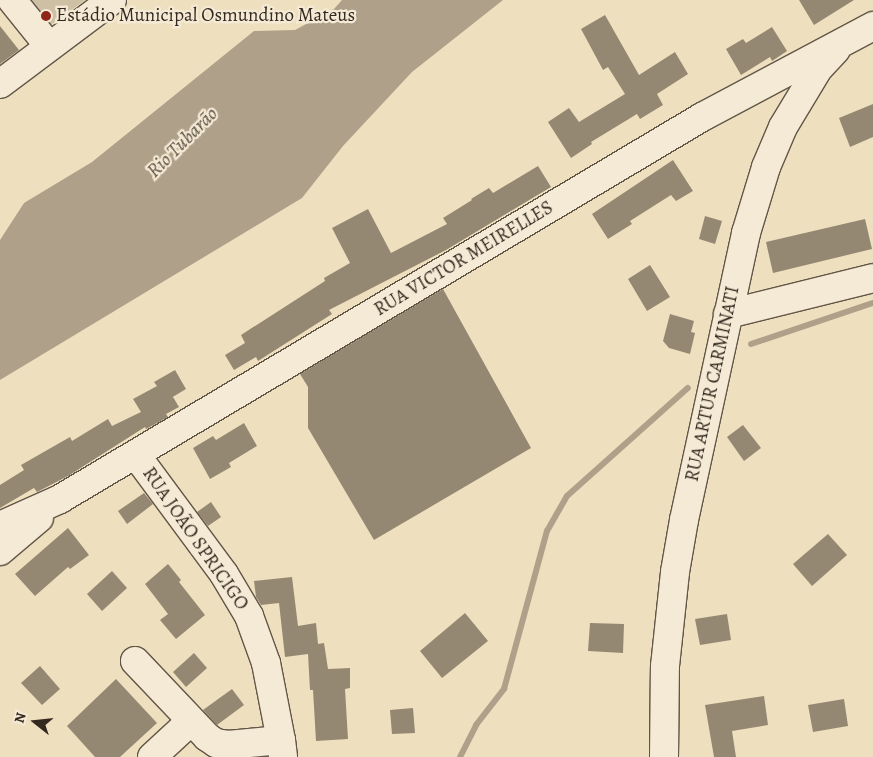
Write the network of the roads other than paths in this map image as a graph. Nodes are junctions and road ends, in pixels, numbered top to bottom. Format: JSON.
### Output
{"nodes":[{"id":1,"x":12,"y":0,"type":"edge"},
{"id":2,"x":112,"y":0,"type":"edge"},
{"id":3,"x":873,"y":26,"type":"edge"},
{"id":4,"x":847,"y":38,"type":"junction"},
{"id":5,"x":49,"y":46,"type":"junction"},
{"id":6,"x":0,"y":84,"type":"edge"},
{"id":7,"x":873,"y":278,"type":"edge"},
{"id":8,"x":728,"y":314,"type":"junction"},
{"id":9,"x":136,"y":455,"type":"junction"},
{"id":10,"x":60,"y":499,"type":"junction"},
{"id":11,"x":0,"y":526,"type":"edge"},
{"id":12,"x":0,"y":551,"type":"edge"},
{"id":13,"x":135,"y":661,"type":"dead end"},
{"id":14,"x":191,"y":721,"type":"junction"},
{"id":15,"x":282,"y":749,"type":"edge"},
{"id":16,"x":152,"y":757,"type":"edge"},
{"id":17,"x":664,"y":757,"type":"edge"}],
"edges":[{"from":1,"to":5,"type":"street"},
{"from":2,"to":5,"type":"street"},
{"from":3,"to":4,"type":"street","name":"RUA VICTOR MEIRELLES"},
{"from":4,"to":8,"type":"street","name":"RUA ARTUR CARMINATI"},
{"from":4,"to":9,"type":"street","name":"RUA VICTOR MEIRELLES"},
{"from":5,"to":6,"type":"street"},
{"from":7,"to":8,"type":"street"},
{"from":8,"to":17,"type":"street","name":"RUA ARTUR CARMINATI"},
{"from":9,"to":10,"type":"street","name":"RUA VICTOR MEIRELLES"},
{"from":9,"to":15,"type":"street","name":"RUA JOÃO SPRICIGO"},
{"from":10,"to":11,"type":"street"},
{"from":10,"to":12,"type":"street"},
{"from":13,"to":14,"type":"street"},
{"from":14,"to":15,"type":"street"},
{"from":14,"to":16,"type":"street"}]}
